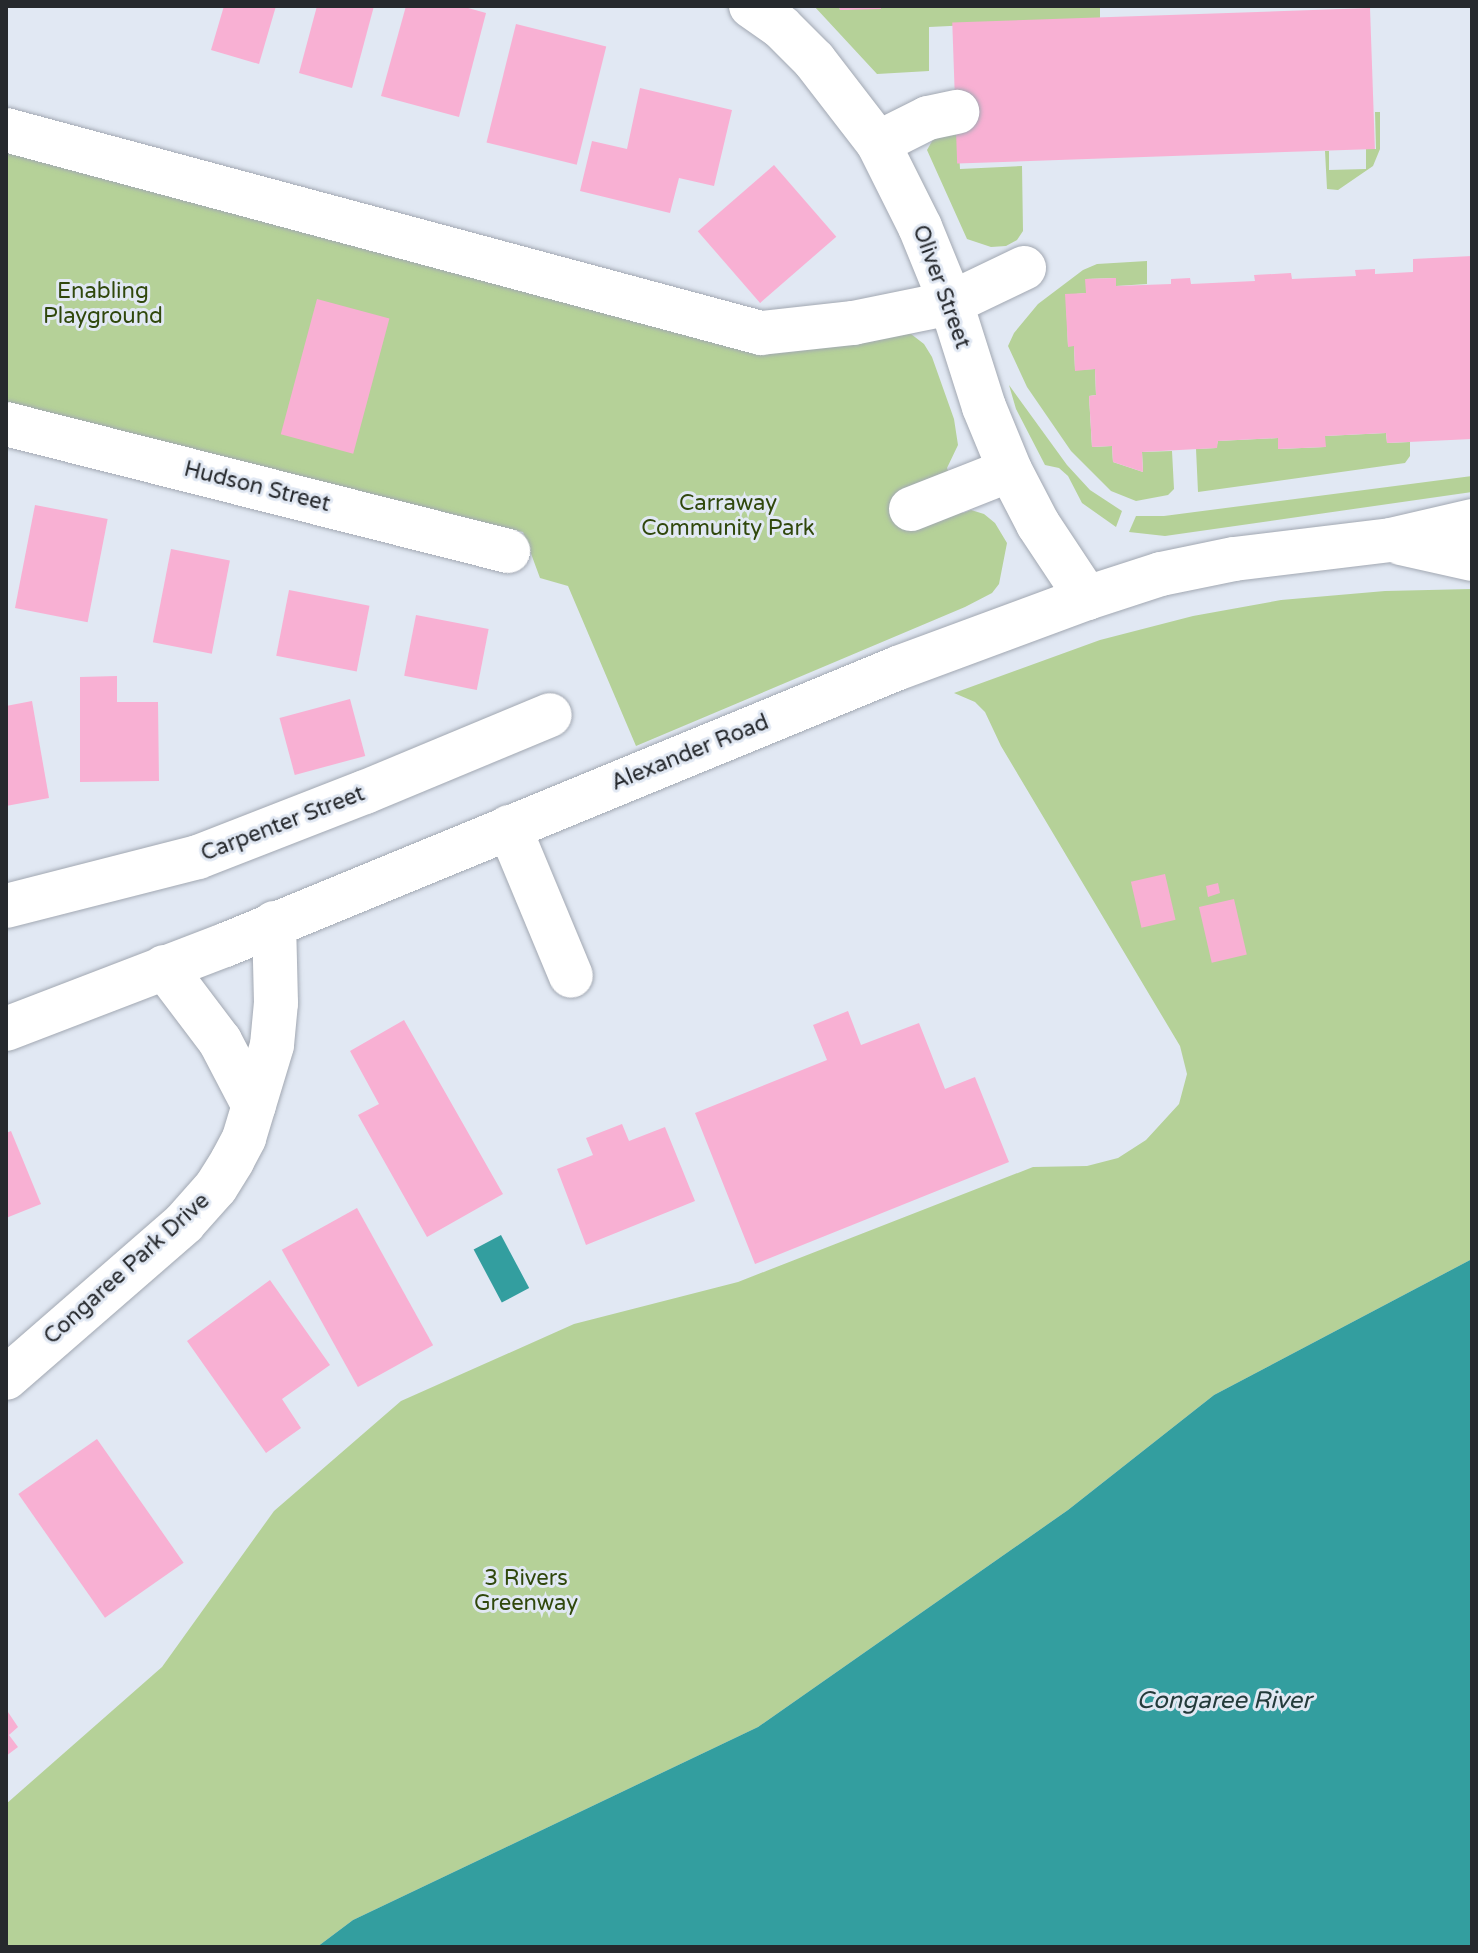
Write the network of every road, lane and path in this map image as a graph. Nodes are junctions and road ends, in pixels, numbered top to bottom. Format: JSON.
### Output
{"nodes":[{"id":1,"x":751,"y":6,"type":"edge"},
{"id":2,"x":957,"y":112,"type":"dead end"},
{"id":3,"x":6,"y":130,"type":"edge"},
{"id":4,"x":878,"y":143,"type":"junction"},
{"id":5,"x":1024,"y":268,"type":"dead end"},
{"id":6,"x":951,"y":303,"type":"junction"},
{"id":7,"x":6,"y":424,"type":"edge"},
{"id":8,"x":1010,"y":470,"type":"junction"},
{"id":9,"x":911,"y":509,"type":"dead end"},
{"id":10,"x":1472,"y":521,"type":"edge"},
{"id":11,"x":1391,"y":540,"type":"junction"},
{"id":12,"x":508,"y":551,"type":"dead end"},
{"id":13,"x":1472,"y":559,"type":"edge"},
{"id":14,"x":1087,"y":598,"type":"junction"},
{"id":15,"x":550,"y":715,"type":"dead end"},
{"id":16,"x":509,"y":827,"type":"junction"},
{"id":17,"x":6,"y":906,"type":"edge"},
{"id":18,"x":274,"y":923,"type":"junction"},
{"id":19,"x":164,"y":967,"type":"junction"},
{"id":20,"x":571,"y":976,"type":"dead end"},
{"id":21,"x":6,"y":1029,"type":"edge"},
{"id":22,"x":254,"y":1106,"type":"junction"},
{"id":23,"x":6,"y":1378,"type":"edge"}],
"edges":[{"from":1,"to":4,"type":"street","name":"Oliver Street"},
{"from":2,"to":4,"type":"street"},
{"from":3,"to":6,"type":"street"},
{"from":4,"to":6,"type":"street","name":"Oliver Street"},
{"from":5,"to":6,"type":"street"},
{"from":6,"to":8,"type":"street","name":"Oliver Street"},
{"from":7,"to":12,"type":"street","name":"Hudson Street"},
{"from":8,"to":9,"type":"street"},
{"from":8,"to":14,"type":"street","name":"Oliver Street"},
{"from":10,"to":11,"type":"street","name":"Alexander Road"},
{"from":11,"to":13,"type":"street","name":"Alexander Road"},
{"from":11,"to":14,"type":"street","name":"Alexander Road"},
{"from":14,"to":16,"type":"street","name":"Alexander Road"},
{"from":15,"to":17,"type":"street","name":"Carpenter Street"},
{"from":16,"to":18,"type":"street","name":"Alexander Road"},
{"from":16,"to":20,"type":"street"},
{"from":18,"to":19,"type":"street","name":"Alexander Road"},
{"from":18,"to":22,"type":"street","name":"Congaree Park Drive"},
{"from":19,"to":21,"type":"street","name":"Alexander Road"},
{"from":19,"to":22,"type":"street"},
{"from":22,"to":23,"type":"street","name":"Congaree Park Drive"}]}
